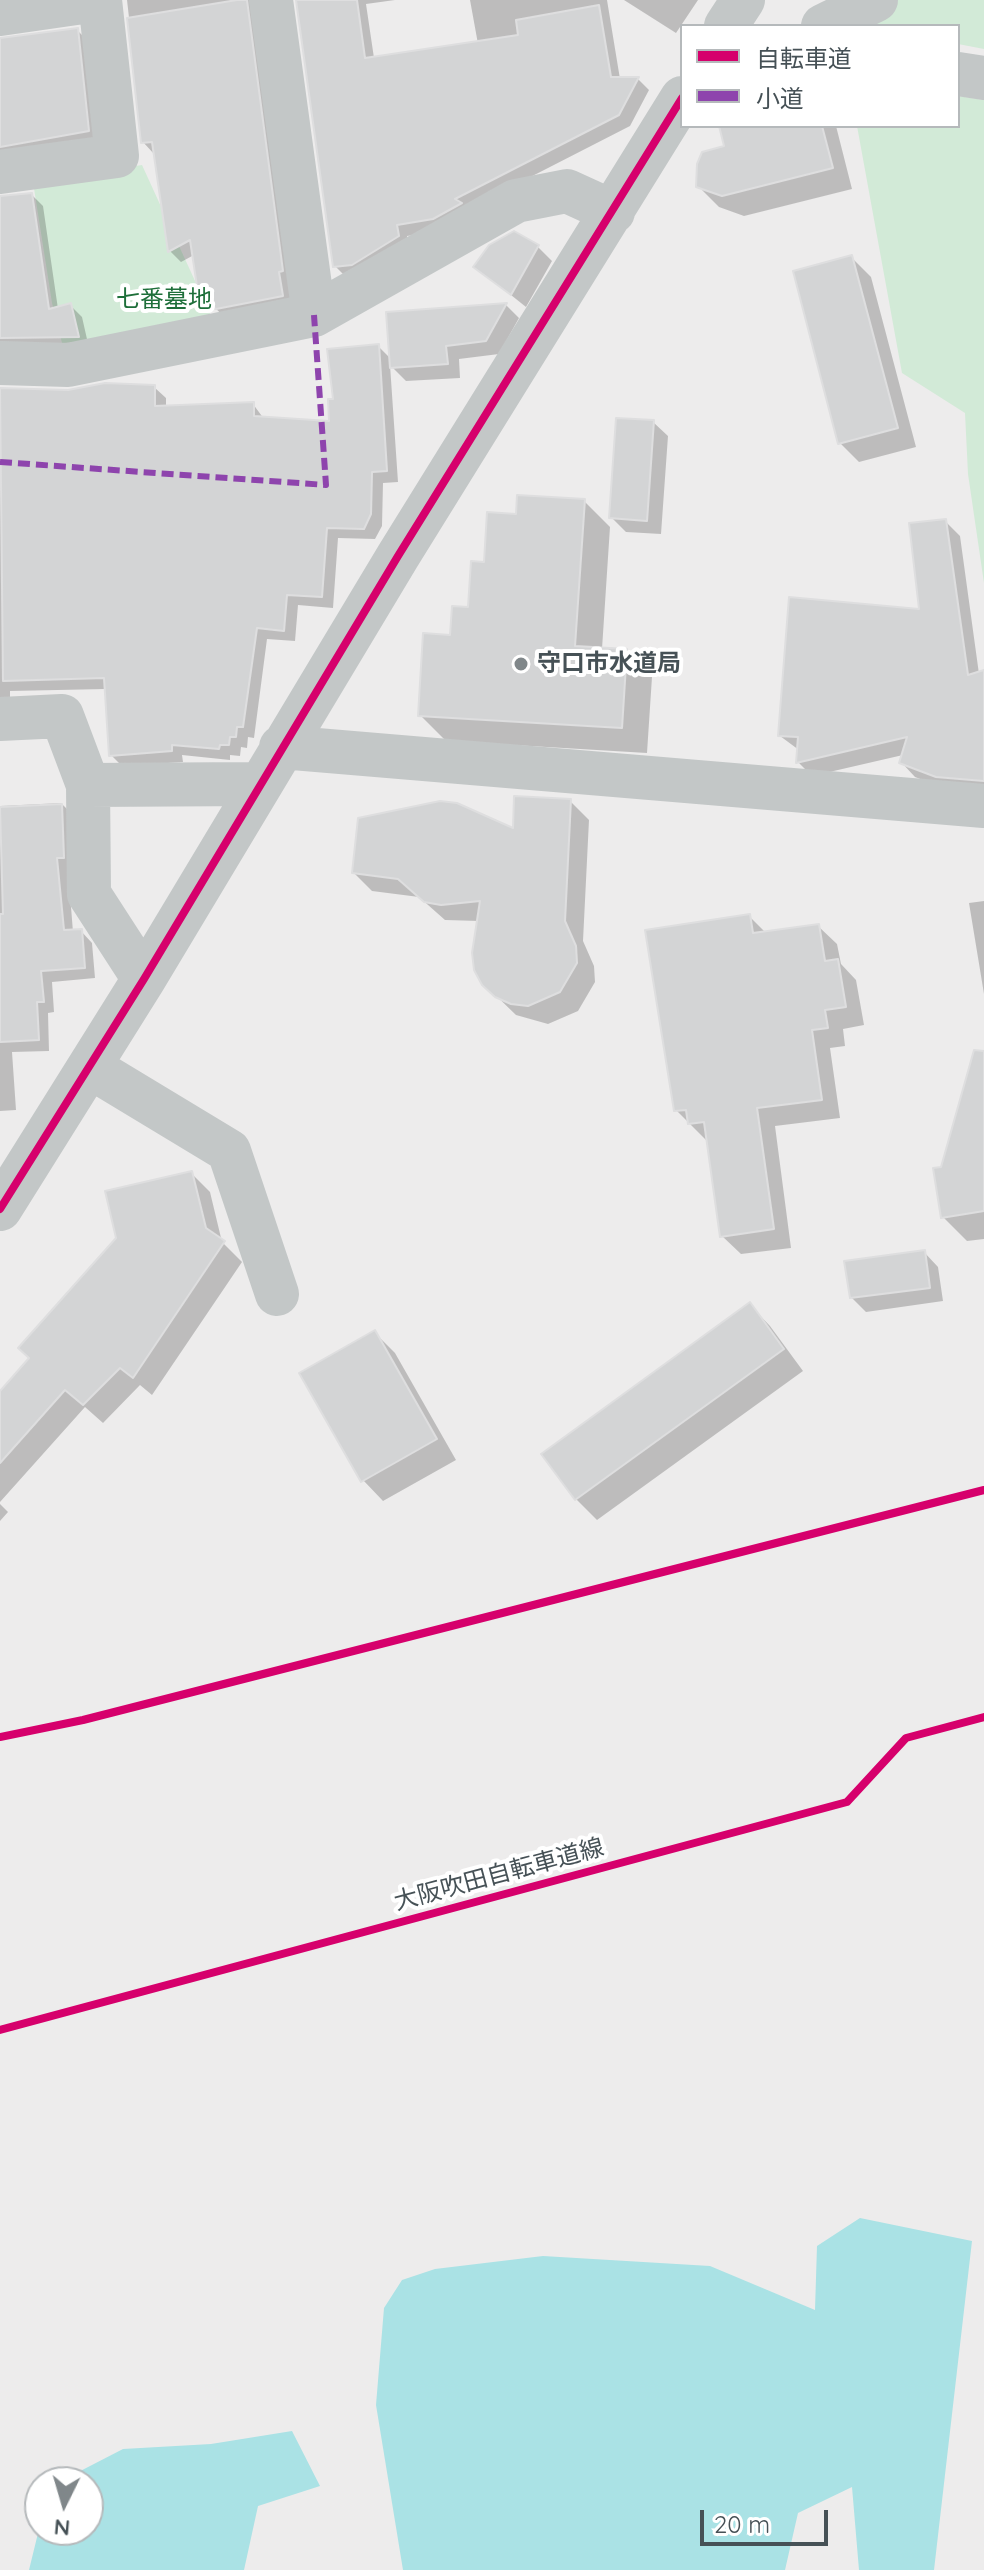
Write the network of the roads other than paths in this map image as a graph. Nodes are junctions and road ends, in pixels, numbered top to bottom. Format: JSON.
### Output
{"nodes":[{"id":1,"x":98,"y":0,"type":"edge"},
{"id":2,"x":271,"y":0,"type":"edge"},
{"id":3,"x":876,"y":0,"type":"edge"},
{"id":4,"x":0,"y":14,"type":"edge"},
{"id":5,"x":827,"y":24,"type":"edge"},
{"id":6,"x":960,"y":74,"type":"edge"},
{"id":7,"x":984,"y":78,"type":"edge"},
{"id":8,"x":680,"y":101,"type":"edge"},
{"id":9,"x":0,"y":172,"type":"edge"},
{"id":10,"x":613,"y":212,"type":"junction"},
{"id":11,"x":314,"y":315,"type":"junction"},
{"id":12,"x":0,"y":363,"type":"edge"},
{"id":13,"x":0,"y":719,"type":"edge"},
{"id":14,"x":281,"y":747,"type":"junction"},
{"id":15,"x":258,"y":784,"type":"junction"},
{"id":16,"x":88,"y":785,"type":"junction"},
{"id":17,"x":984,"y":806,"type":"edge"},
{"id":18,"x":144,"y":979,"type":"junction"},
{"id":19,"x":90,"y":1067,"type":"junction"},
{"id":20,"x":0,"y":1209,"type":"edge"},
{"id":21,"x":277,"y":1294,"type":"dead end"}],
"edges":[{"from":1,"to":4,"type":"street"},
{"from":1,"to":9,"type":"street"},
{"from":2,"to":11,"type":"street"},
{"from":3,"to":5,"type":"street"},
{"from":6,"to":7,"type":"street"},
{"from":8,"to":10,"type":"street"},
{"from":10,"to":11,"type":"street"},
{"from":10,"to":14,"type":"street"},
{"from":11,"to":12,"type":"street"},
{"from":13,"to":16,"type":"street"},
{"from":14,"to":15,"type":"street"},
{"from":14,"to":17,"type":"street"},
{"from":15,"to":16,"type":"street"},
{"from":15,"to":18,"type":"street"},
{"from":16,"to":18,"type":"street"},
{"from":18,"to":19,"type":"street"},
{"from":19,"to":20,"type":"street"},
{"from":19,"to":21,"type":"street"}]}
